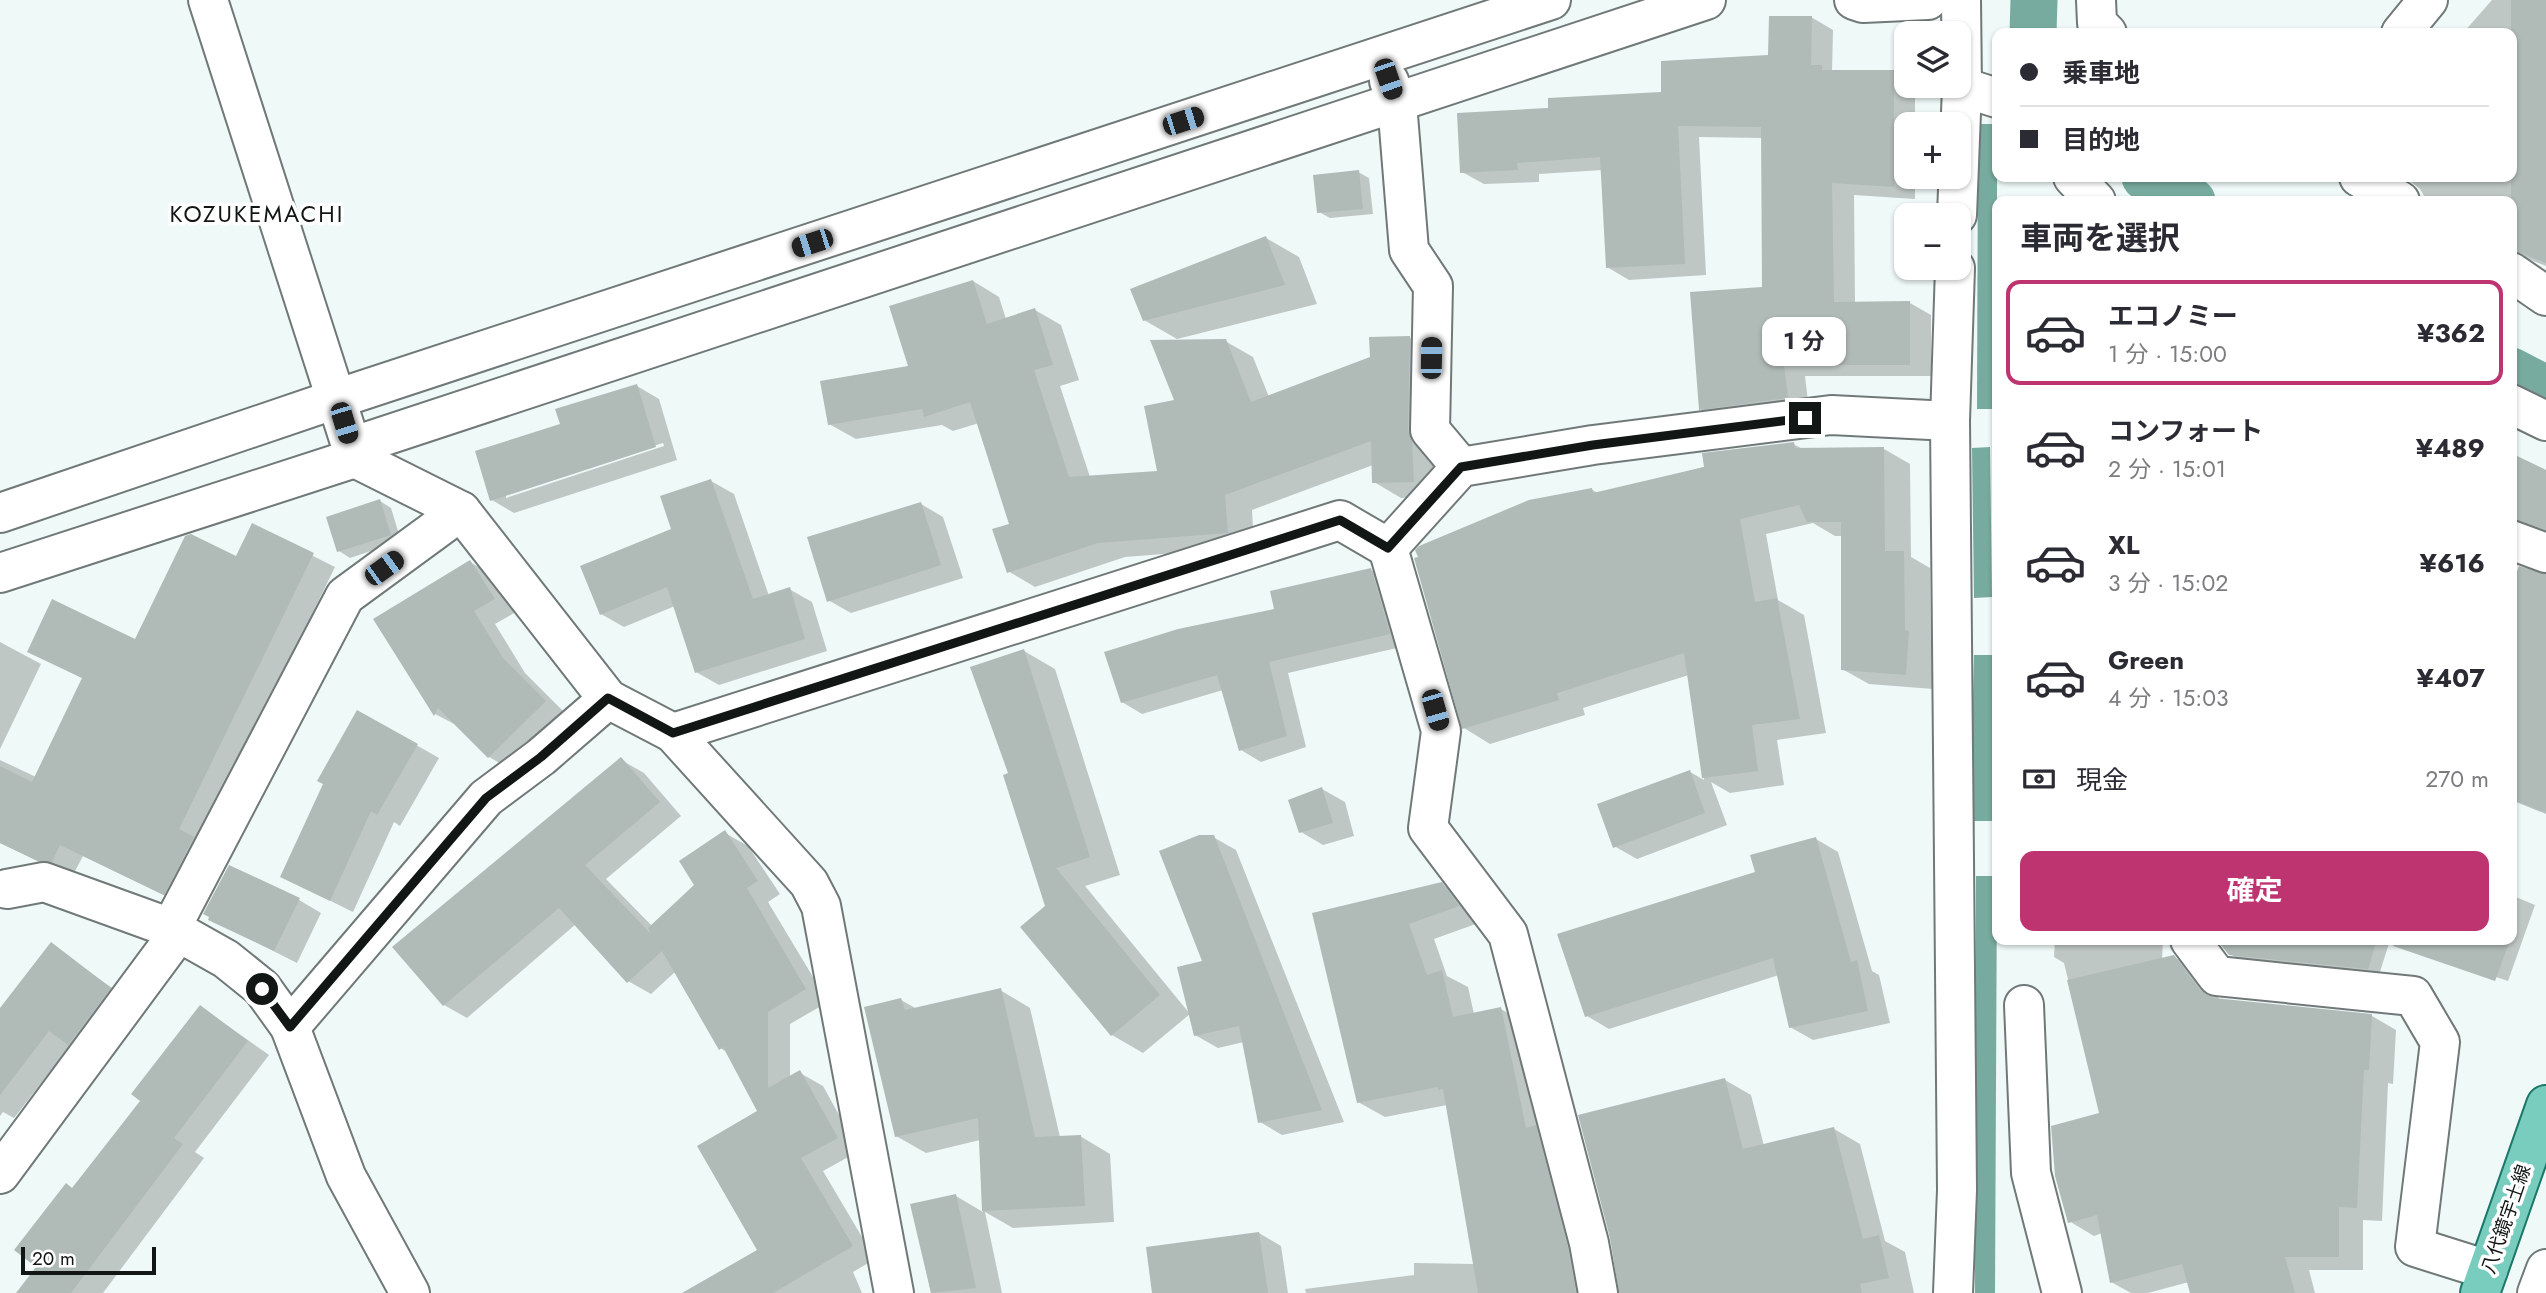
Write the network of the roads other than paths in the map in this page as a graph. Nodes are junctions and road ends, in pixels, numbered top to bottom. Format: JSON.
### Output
{"nodes":[{"id":1,"x":208,"y":0,"type":"edge"},
{"id":2,"x":1551,"y":0,"type":"edge"},
{"id":3,"x":1706,"y":0,"type":"edge"},
{"id":4,"x":1854,"y":0,"type":"edge"},
{"id":5,"x":1928,"y":0,"type":"edge"},
{"id":6,"x":1961,"y":0,"type":"edge"},
{"id":7,"x":2096,"y":0,"type":"edge"},
{"id":8,"x":2428,"y":0,"type":"edge"},
{"id":9,"x":2102,"y":28,"type":"edge"},
{"id":10,"x":2405,"y":28,"type":"edge"},
{"id":11,"x":1380,"y":56,"type":"junction"},
{"id":12,"x":1979,"y":93,"type":"edge"},
{"id":13,"x":1397,"y":103,"type":"junction"},
{"id":14,"x":1236,"y":104,"type":"junction"},
{"id":15,"x":1255,"y":150,"type":"junction"},
{"id":16,"x":2078,"y":182,"type":"edge"},
{"id":17,"x":2368,"y":182,"type":"edge"},
{"id":18,"x":2091,"y":196,"type":"edge"},
{"id":19,"x":2391,"y":196,"type":"edge"},
{"id":20,"x":1959,"y":203,"type":"edge"},
{"id":21,"x":2517,"y":276,"type":"edge"},
{"id":22,"x":1955,"y":280,"type":"edge"},
{"id":23,"x":2546,"y":296,"type":"edge"},
{"id":24,"x":336,"y":399,"type":"junction"},
{"id":25,"x":2517,"y":407,"type":"edge"},
{"id":26,"x":1950,"y":421,"type":"junction"},
{"id":27,"x":2546,"y":421,"type":"edge"},
{"id":28,"x":353,"y":453,"type":"junction"},
{"id":29,"x":1461,"y":467,"type":"junction"},
{"id":30,"x":461,"y":511,"type":"junction"},
{"id":31,"x":0,"y":513,"type":"edge"},
{"id":32,"x":2517,"y":542,"type":"edge"},
{"id":33,"x":1388,"y":548,"type":"junction"},
{"id":34,"x":2546,"y":553,"type":"edge"},
{"id":35,"x":0,"y":573,"type":"edge"},
{"id":36,"x":608,"y":698,"type":"junction"},
{"id":37,"x":673,"y":733,"type":"junction"},
{"id":38,"x":7,"y":889,"type":"dead end"},
{"id":39,"x":171,"y":928,"type":"junction"},
{"id":40,"x":2194,"y":945,"type":"edge"},
{"id":41,"x":2024,"y":1005,"type":"dead end"},
{"id":42,"x":290,"y":1027,"type":"junction"},
{"id":43,"x":2546,"y":1105,"type":"edge"},
{"id":44,"x":0,"y":1174,"type":"edge"},
{"id":45,"x":2546,"y":1269,"type":"edge"},
{"id":46,"x":2484,"y":1281,"type":"edge"},
{"id":47,"x":410,"y":1293,"type":"edge"},
{"id":48,"x":894,"y":1293,"type":"edge"},
{"id":49,"x":1598,"y":1293,"type":"edge"},
{"id":50,"x":1953,"y":1293,"type":"edge"},
{"id":51,"x":2062,"y":1293,"type":"edge"},
{"id":52,"x":2537,"y":1293,"type":"edge"}],
"edges":[{"from":1,"to":24,"type":"street"},
{"from":2,"to":11,"type":"street"},
{"from":3,"to":13,"type":"street"},
{"from":4,"to":5,"type":"street"},
{"from":6,"to":12,"type":"street"},
{"from":7,"to":9,"type":"street"},
{"from":8,"to":10,"type":"street"},
{"from":11,"to":13,"type":"street"},
{"from":11,"to":14,"type":"street"},
{"from":12,"to":20,"type":"street"},
{"from":13,"to":15,"type":"street"},
{"from":13,"to":29,"type":"street"},
{"from":14,"to":15,"type":"street"},
{"from":14,"to":24,"type":"street"},
{"from":15,"to":28,"type":"street"},
{"from":16,"to":18,"type":"street"},
{"from":17,"to":19,"type":"street"},
{"from":21,"to":23,"type":"street"},
{"from":22,"to":26,"type":"street"},
{"from":24,"to":28,"type":"street"},
{"from":24,"to":31,"type":"street"},
{"from":25,"to":27,"type":"street"},
{"from":26,"to":29,"type":"street"},
{"from":26,"to":50,"type":"street"},
{"from":28,"to":30,"type":"street"},
{"from":28,"to":35,"type":"street"},
{"from":29,"to":33,"type":"street"},
{"from":30,"to":36,"type":"street"},
{"from":30,"to":39,"type":"street"},
{"from":32,"to":34,"type":"street"},
{"from":33,"to":37,"type":"street"},
{"from":33,"to":49,"type":"street"},
{"from":36,"to":37,"type":"street"},
{"from":36,"to":42,"type":"street"},
{"from":37,"to":48,"type":"street"},
{"from":38,"to":39,"type":"street"},
{"from":39,"to":42,"type":"street"},
{"from":39,"to":44,"type":"street"},
{"from":40,"to":46,"type":"street"},
{"from":41,"to":51,"type":"street"},
{"from":42,"to":47,"type":"street"},
{"from":43,"to":46,"type":"main road","name":"八代鏡宇土線"},
{"from":45,"to":52,"type":"street"}]}
